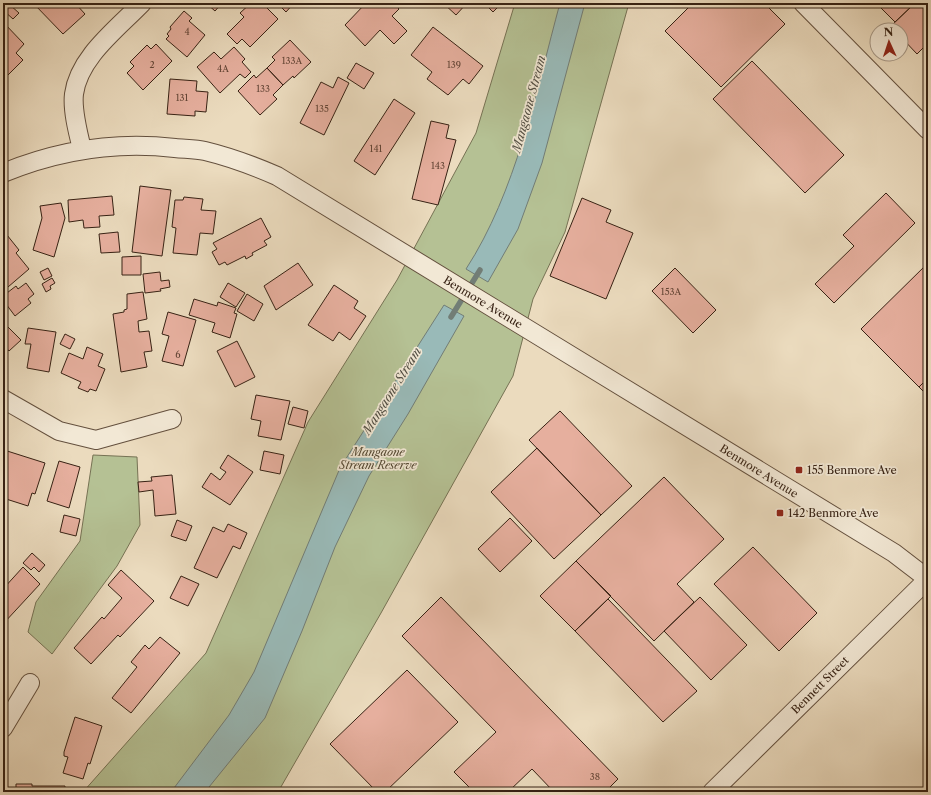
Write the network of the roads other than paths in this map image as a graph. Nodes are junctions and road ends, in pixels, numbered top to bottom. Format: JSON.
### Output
{"nodes":[{"id":1,"x":142,"y":3,"type":"edge"},
{"id":2,"x":803,"y":3,"type":"edge"},
{"id":3,"x":928,"y":130,"type":"edge"},
{"id":4,"x":82,"y":149,"type":"junction"},
{"id":5,"x":3,"y":173,"type":"edge"},
{"id":6,"x":3,"y":400,"type":"edge"},
{"id":7,"x":172,"y":419,"type":"dead end"},
{"id":8,"x":928,"y":579,"type":"edge"},
{"id":9,"x":30,"y":683,"type":"dead end"},
{"id":10,"x":3,"y":728,"type":"edge"},
{"id":11,"x":712,"y":792,"type":"edge"}],
"edges":[{"from":1,"to":4,"type":"street"},
{"from":2,"to":3,"type":"street"},
{"from":4,"to":5,"type":"street","name":"Benmore Avenue"},
{"from":4,"to":8,"type":"street","name":"Benmore Avenue"},
{"from":6,"to":7,"type":"street"},
{"from":8,"to":11,"type":"street","name":"Bennett Street"},
{"from":9,"to":10,"type":"street"}]}
